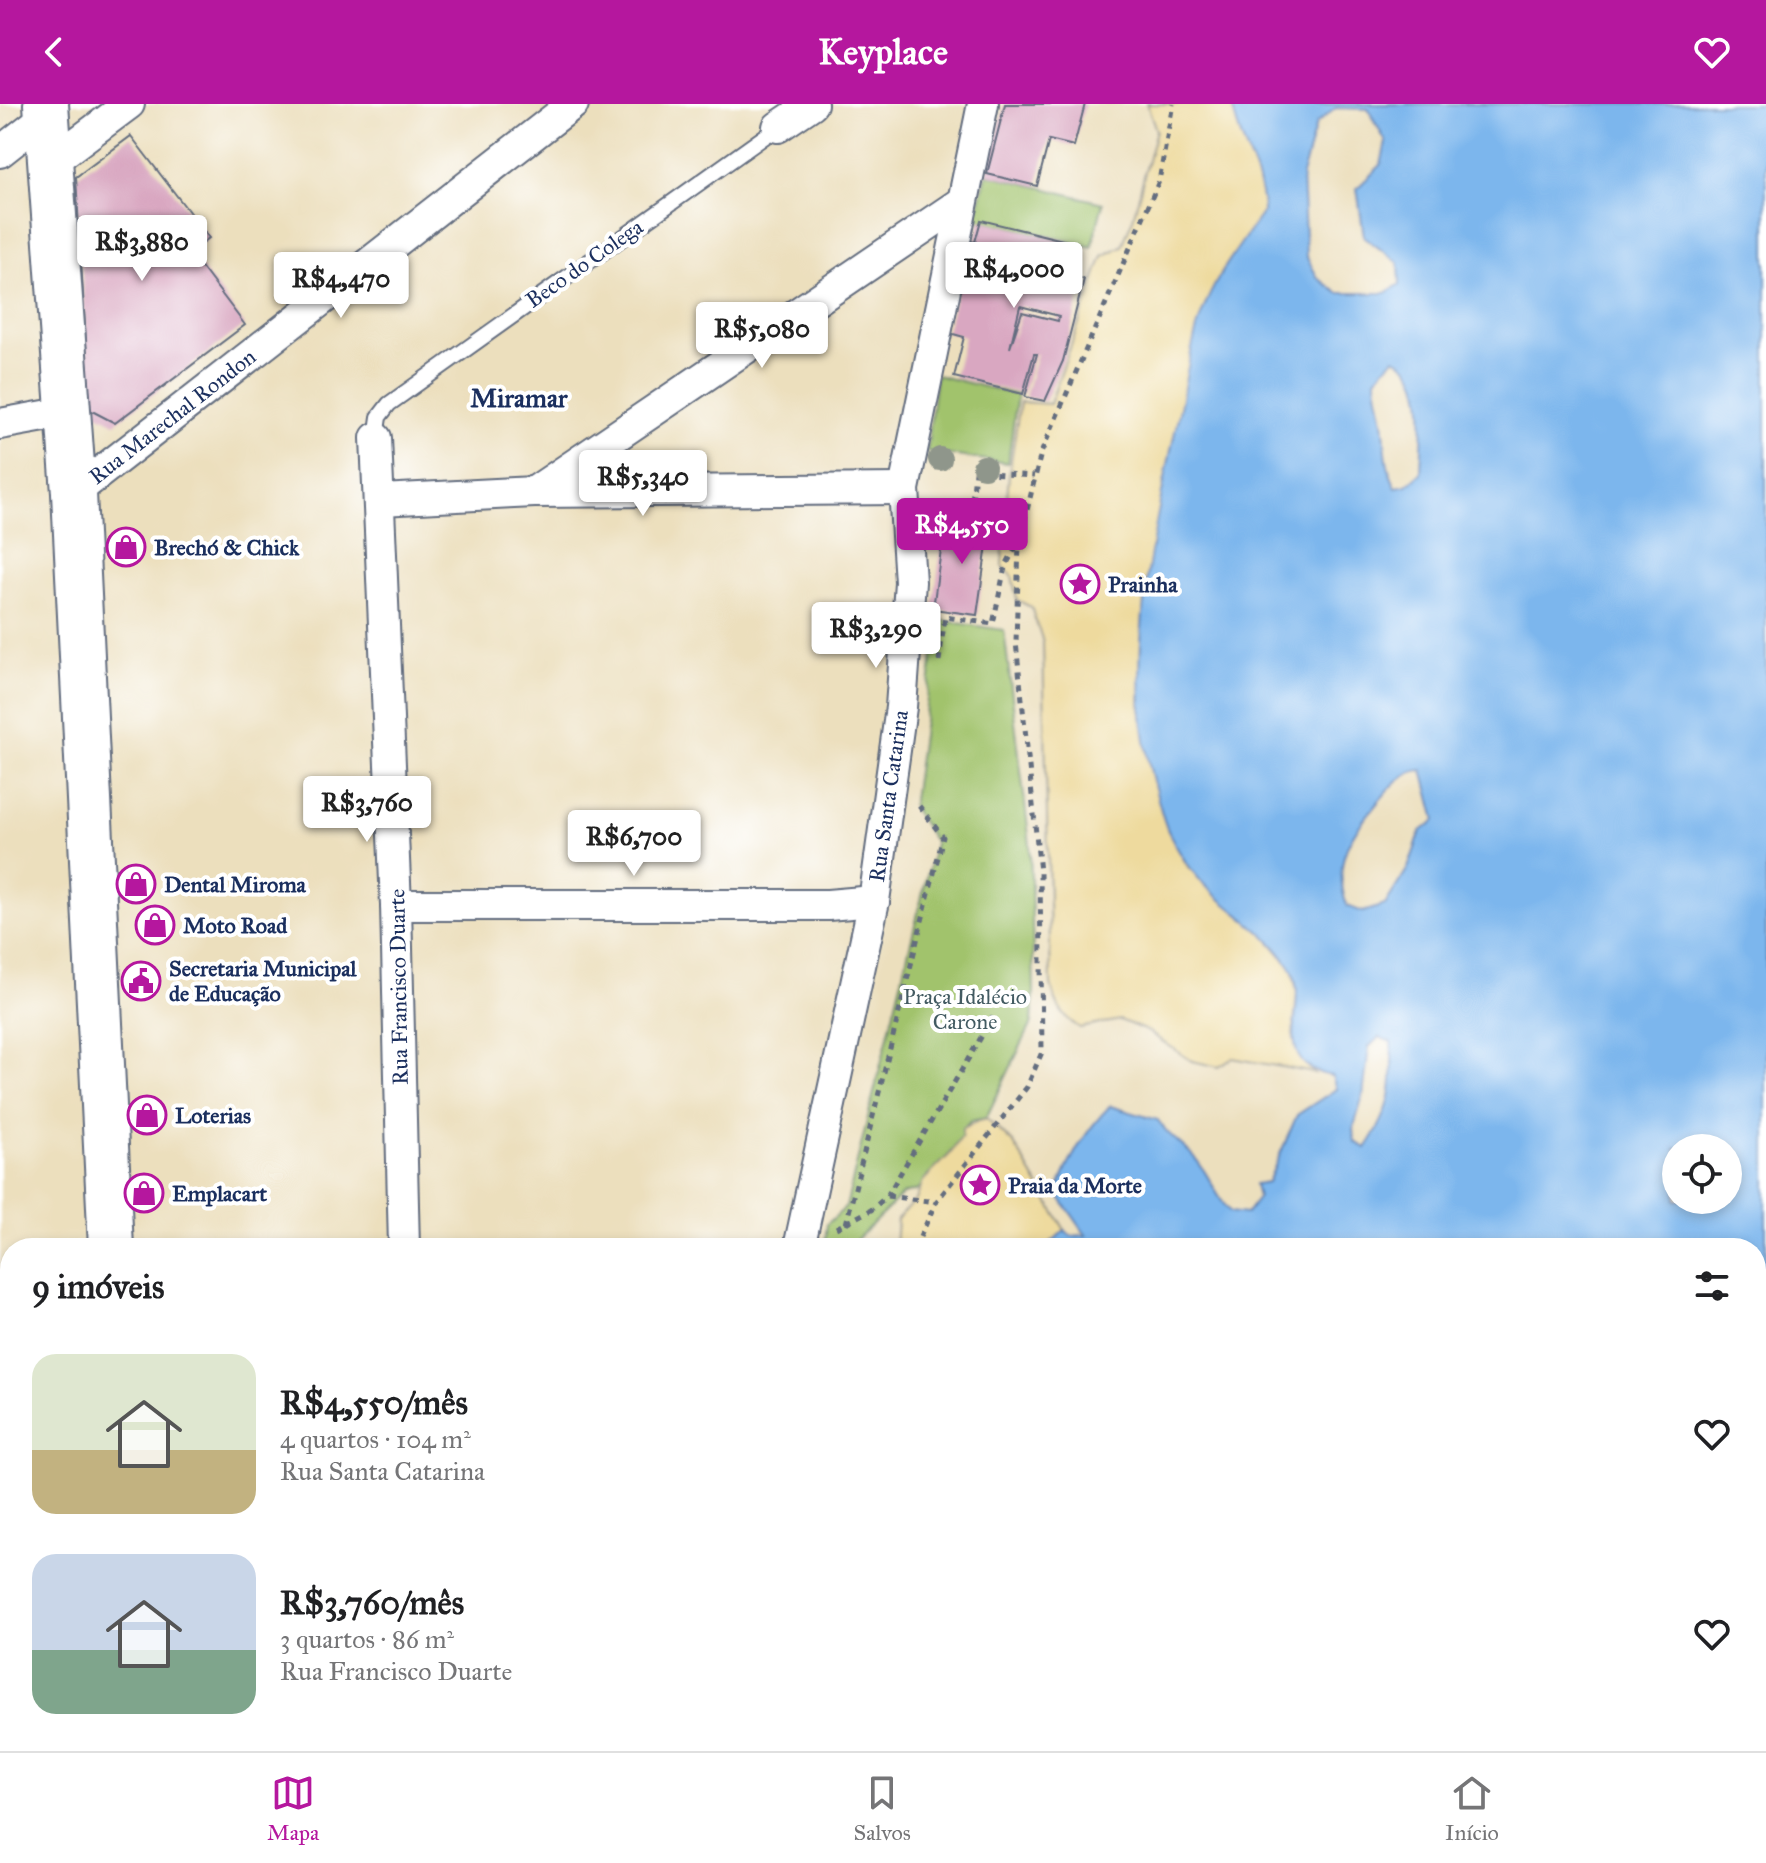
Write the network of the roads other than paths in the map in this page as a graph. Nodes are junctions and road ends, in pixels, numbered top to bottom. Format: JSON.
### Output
{"nodes":[{"id":1,"x":129,"y":104,"type":"edge"},
{"id":2,"x":573,"y":104,"type":"edge"},
{"id":3,"x":812,"y":104,"type":"edge"},
{"id":4,"x":983,"y":104,"type":"edge"},
{"id":5,"x":47,"y":109,"type":"edge"},
{"id":6,"x":778,"y":127,"type":"joint"},
{"id":7,"x":0,"y":152,"type":"edge"},
{"id":8,"x":50,"y":163,"type":"junction"},
{"id":9,"x":960,"y":203,"type":"junction"},
{"id":10,"x":67,"y":412,"type":"junction"},
{"id":11,"x":0,"y":424,"type":"edge"},
{"id":12,"x":376,"y":438,"type":"joint"},
{"id":13,"x":534,"y":492,"type":"junction"},
{"id":14,"x":74,"y":493,"type":"junction"},
{"id":15,"x":905,"y":496,"type":"junction"},
{"id":16,"x":381,"y":500,"type":"junction"},
{"id":17,"x":874,"y":901,"type":"junction"},
{"id":18,"x":396,"y":905,"type":"junction"},
{"id":19,"x":111,"y":1238,"type":"edge"},
{"id":20,"x":404,"y":1238,"type":"edge"},
{"id":21,"x":801,"y":1238,"type":"edge"}],
"edges":[{"from":1,"to":8,"type":"street"},
{"from":2,"to":14,"type":"street","name":"Rua Marechal Rondon"},
{"from":3,"to":6,"type":"street","name":"Beco do Colega"},
{"from":4,"to":9,"type":"street","name":"Rua Santa Catarina"},
{"from":5,"to":7,"type":"street"},
{"from":5,"to":8,"type":"main road"},
{"from":6,"to":12,"type":"lane","name":"Beco do Colega"},
{"from":8,"to":10,"type":"main road"},
{"from":9,"to":13,"type":"street"},
{"from":9,"to":15,"type":"street","name":"Rua Santa Catarina"},
{"from":10,"to":11,"type":"street"},
{"from":10,"to":14,"type":"main road"},
{"from":12,"to":16,"type":"street","name":"Rua Francisco Duarte"},
{"from":13,"to":15,"type":"street"},
{"from":13,"to":16,"type":"street"},
{"from":14,"to":19,"type":"main road"},
{"from":15,"to":17,"type":"street","name":"Rua Santa Catarina"},
{"from":16,"to":18,"type":"street","name":"Rua Francisco Duarte"},
{"from":17,"to":18,"type":"street"},
{"from":17,"to":21,"type":"street","name":"Rua Santa Catarina"},
{"from":18,"to":20,"type":"street","name":"Rua Francisco Duarte"}]}
